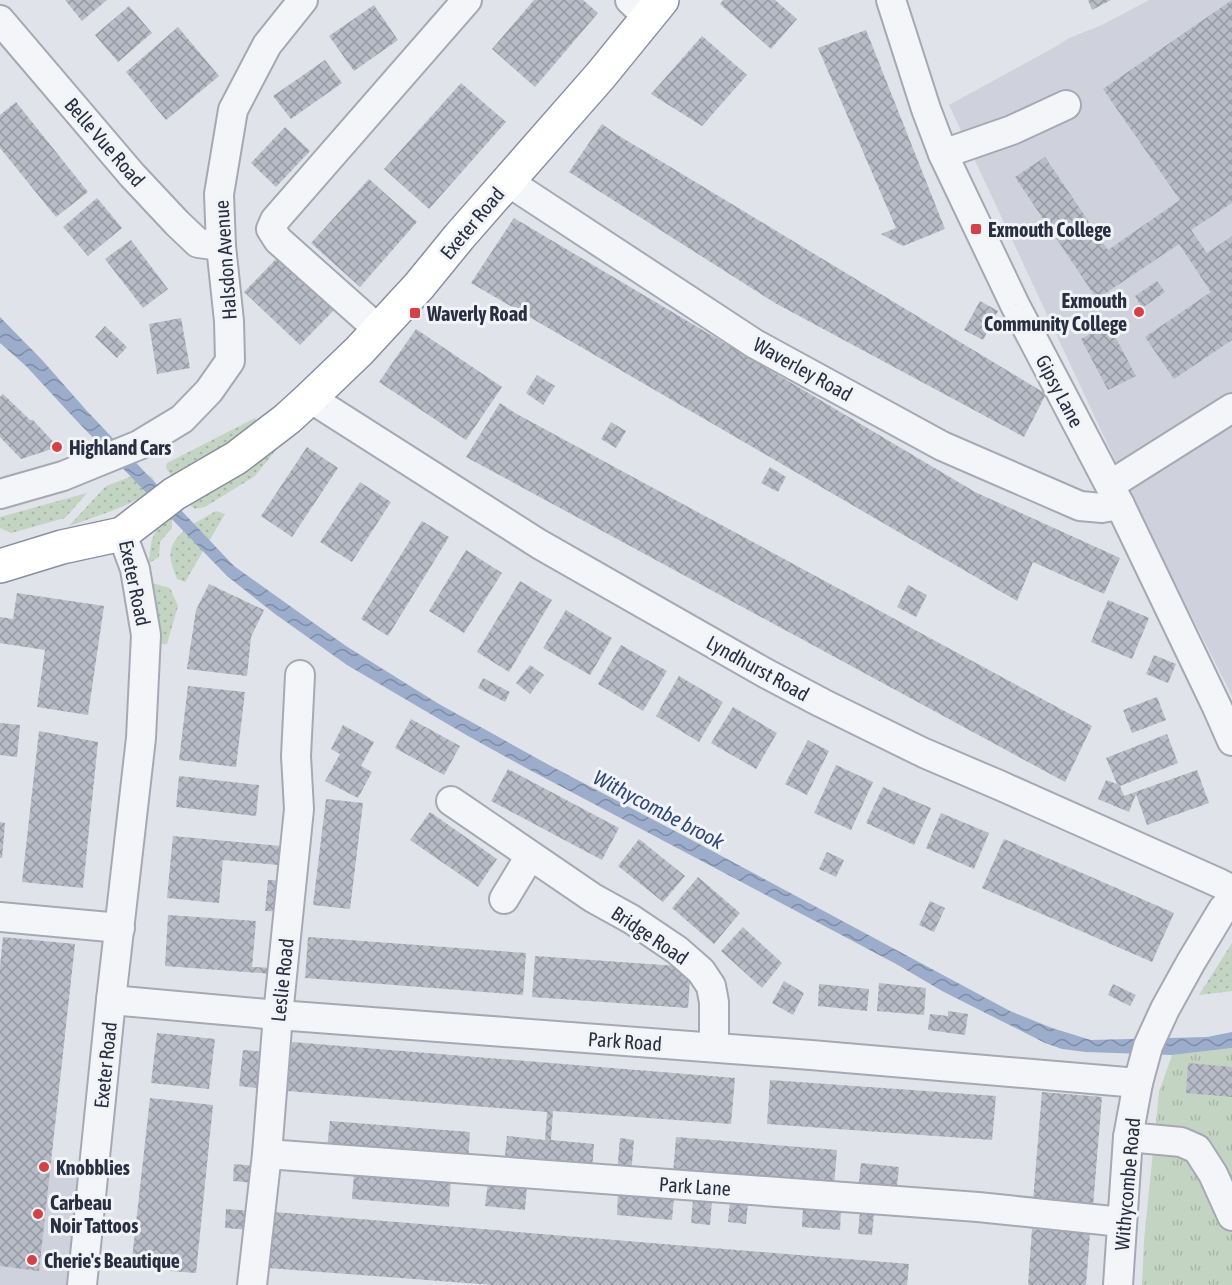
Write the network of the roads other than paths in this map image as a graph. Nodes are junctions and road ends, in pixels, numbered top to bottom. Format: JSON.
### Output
{"nodes":[{"id":1,"x":303,"y":0,"type":"edge"},
{"id":2,"x":467,"y":0,"type":"edge"},
{"id":3,"x":891,"y":0,"type":"edge"},
{"id":4,"x":647,"y":6,"type":"edge"},
{"id":5,"x":0,"y":20,"type":"edge"},
{"id":6,"x":1066,"y":105,"type":"dead end"},
{"id":7,"x":943,"y":154,"type":"junction"},
{"id":8,"x":507,"y":181,"type":"junction"},
{"id":9,"x":221,"y":246,"type":"junction"},
{"id":10,"x":379,"y":330,"type":"junction"},
{"id":11,"x":310,"y":398,"type":"junction"},
{"id":12,"x":1232,"y":408,"type":"edge"},
{"id":13,"x":0,"y":494,"type":"edge"},
{"id":14,"x":1115,"y":495,"type":"junction"},
{"id":15,"x":122,"y":534,"type":"junction"},
{"id":16,"x":0,"y":566,"type":"edge"},
{"id":17,"x":300,"y":675,"type":"dead end"},
{"id":18,"x":1232,"y":741,"type":"edge"},
{"id":19,"x":451,"y":801,"type":"dead end"},
{"id":20,"x":530,"y":856,"type":"junction"},
{"id":21,"x":1232,"y":890,"type":"edge"},
{"id":22,"x":504,"y":899,"type":"dead end"},
{"id":23,"x":1232,"y":900,"type":"edge"},
{"id":24,"x":0,"y":917,"type":"edge"},
{"id":25,"x":120,"y":928,"type":"junction"},
{"id":26,"x":111,"y":1000,"type":"junction"},
{"id":27,"x":278,"y":1016,"type":"junction"},
{"id":28,"x":714,"y":1047,"type":"junction"},
{"id":29,"x":1138,"y":1083,"type":"junction"},
{"id":30,"x":1128,"y":1137,"type":"junction"},
{"id":31,"x":267,"y":1154,"type":"junction"},
{"id":32,"x":1232,"y":1216,"type":"edge"},
{"id":33,"x":1122,"y":1222,"type":"junction"},
{"id":34,"x":82,"y":1285,"type":"edge"},
{"id":35,"x":252,"y":1285,"type":"edge"},
{"id":36,"x":1118,"y":1285,"type":"edge"}],
"edges":[{"from":1,"to":9,"type":"street","name":"Halsdon Avenue"},
{"from":2,"to":10,"type":"street"},
{"from":3,"to":7,"type":"street","name":"Gipsy Lane"},
{"from":4,"to":8,"type":"highway","name":"Exeter Road"},
{"from":5,"to":9,"type":"street","name":"Belle Vue Road"},
{"from":6,"to":7,"type":"street"},
{"from":7,"to":14,"type":"street","name":"Gipsy Lane"},
{"from":8,"to":10,"type":"highway","name":"Exeter Road"},
{"from":8,"to":14,"type":"street","name":"Waverley Road"},
{"from":9,"to":13,"type":"street","name":"Halsdon Avenue"},
{"from":10,"to":11,"type":"highway","name":"Exeter Road"},
{"from":11,"to":15,"type":"highway","name":"Exeter Road"},
{"from":11,"to":21,"type":"street","name":"Lyndhurst Road"},
{"from":12,"to":14,"type":"street"},
{"from":14,"to":18,"type":"street","name":"Gipsy Lane"},
{"from":15,"to":16,"type":"highway"},
{"from":15,"to":25,"type":"street","name":"Exeter Road"},
{"from":17,"to":27,"type":"street","name":"Leslie Road"},
{"from":19,"to":20,"type":"street","name":"Bridge Road"},
{"from":20,"to":22,"type":"street"},
{"from":20,"to":28,"type":"street","name":"Bridge Road"},
{"from":23,"to":29,"type":"street","name":"Withycombe Road"},
{"from":24,"to":25,"type":"street"},
{"from":25,"to":26,"type":"street","name":"Exeter Road"},
{"from":26,"to":27,"type":"street","name":"Park Road"},
{"from":26,"to":34,"type":"street","name":"Exeter Road"},
{"from":27,"to":28,"type":"street","name":"Park Road"},
{"from":27,"to":31,"type":"street","name":"Leslie Road"},
{"from":28,"to":29,"type":"street","name":"Park Road"},
{"from":29,"to":30,"type":"street","name":"Withycombe Road"},
{"from":30,"to":32,"type":"street"},
{"from":30,"to":33,"type":"street","name":"Withycombe Road"},
{"from":31,"to":33,"type":"street","name":"Park Lane"},
{"from":31,"to":35,"type":"street","name":"Leslie Road"},
{"from":33,"to":36,"type":"street","name":"Withycombe Road"}]}
